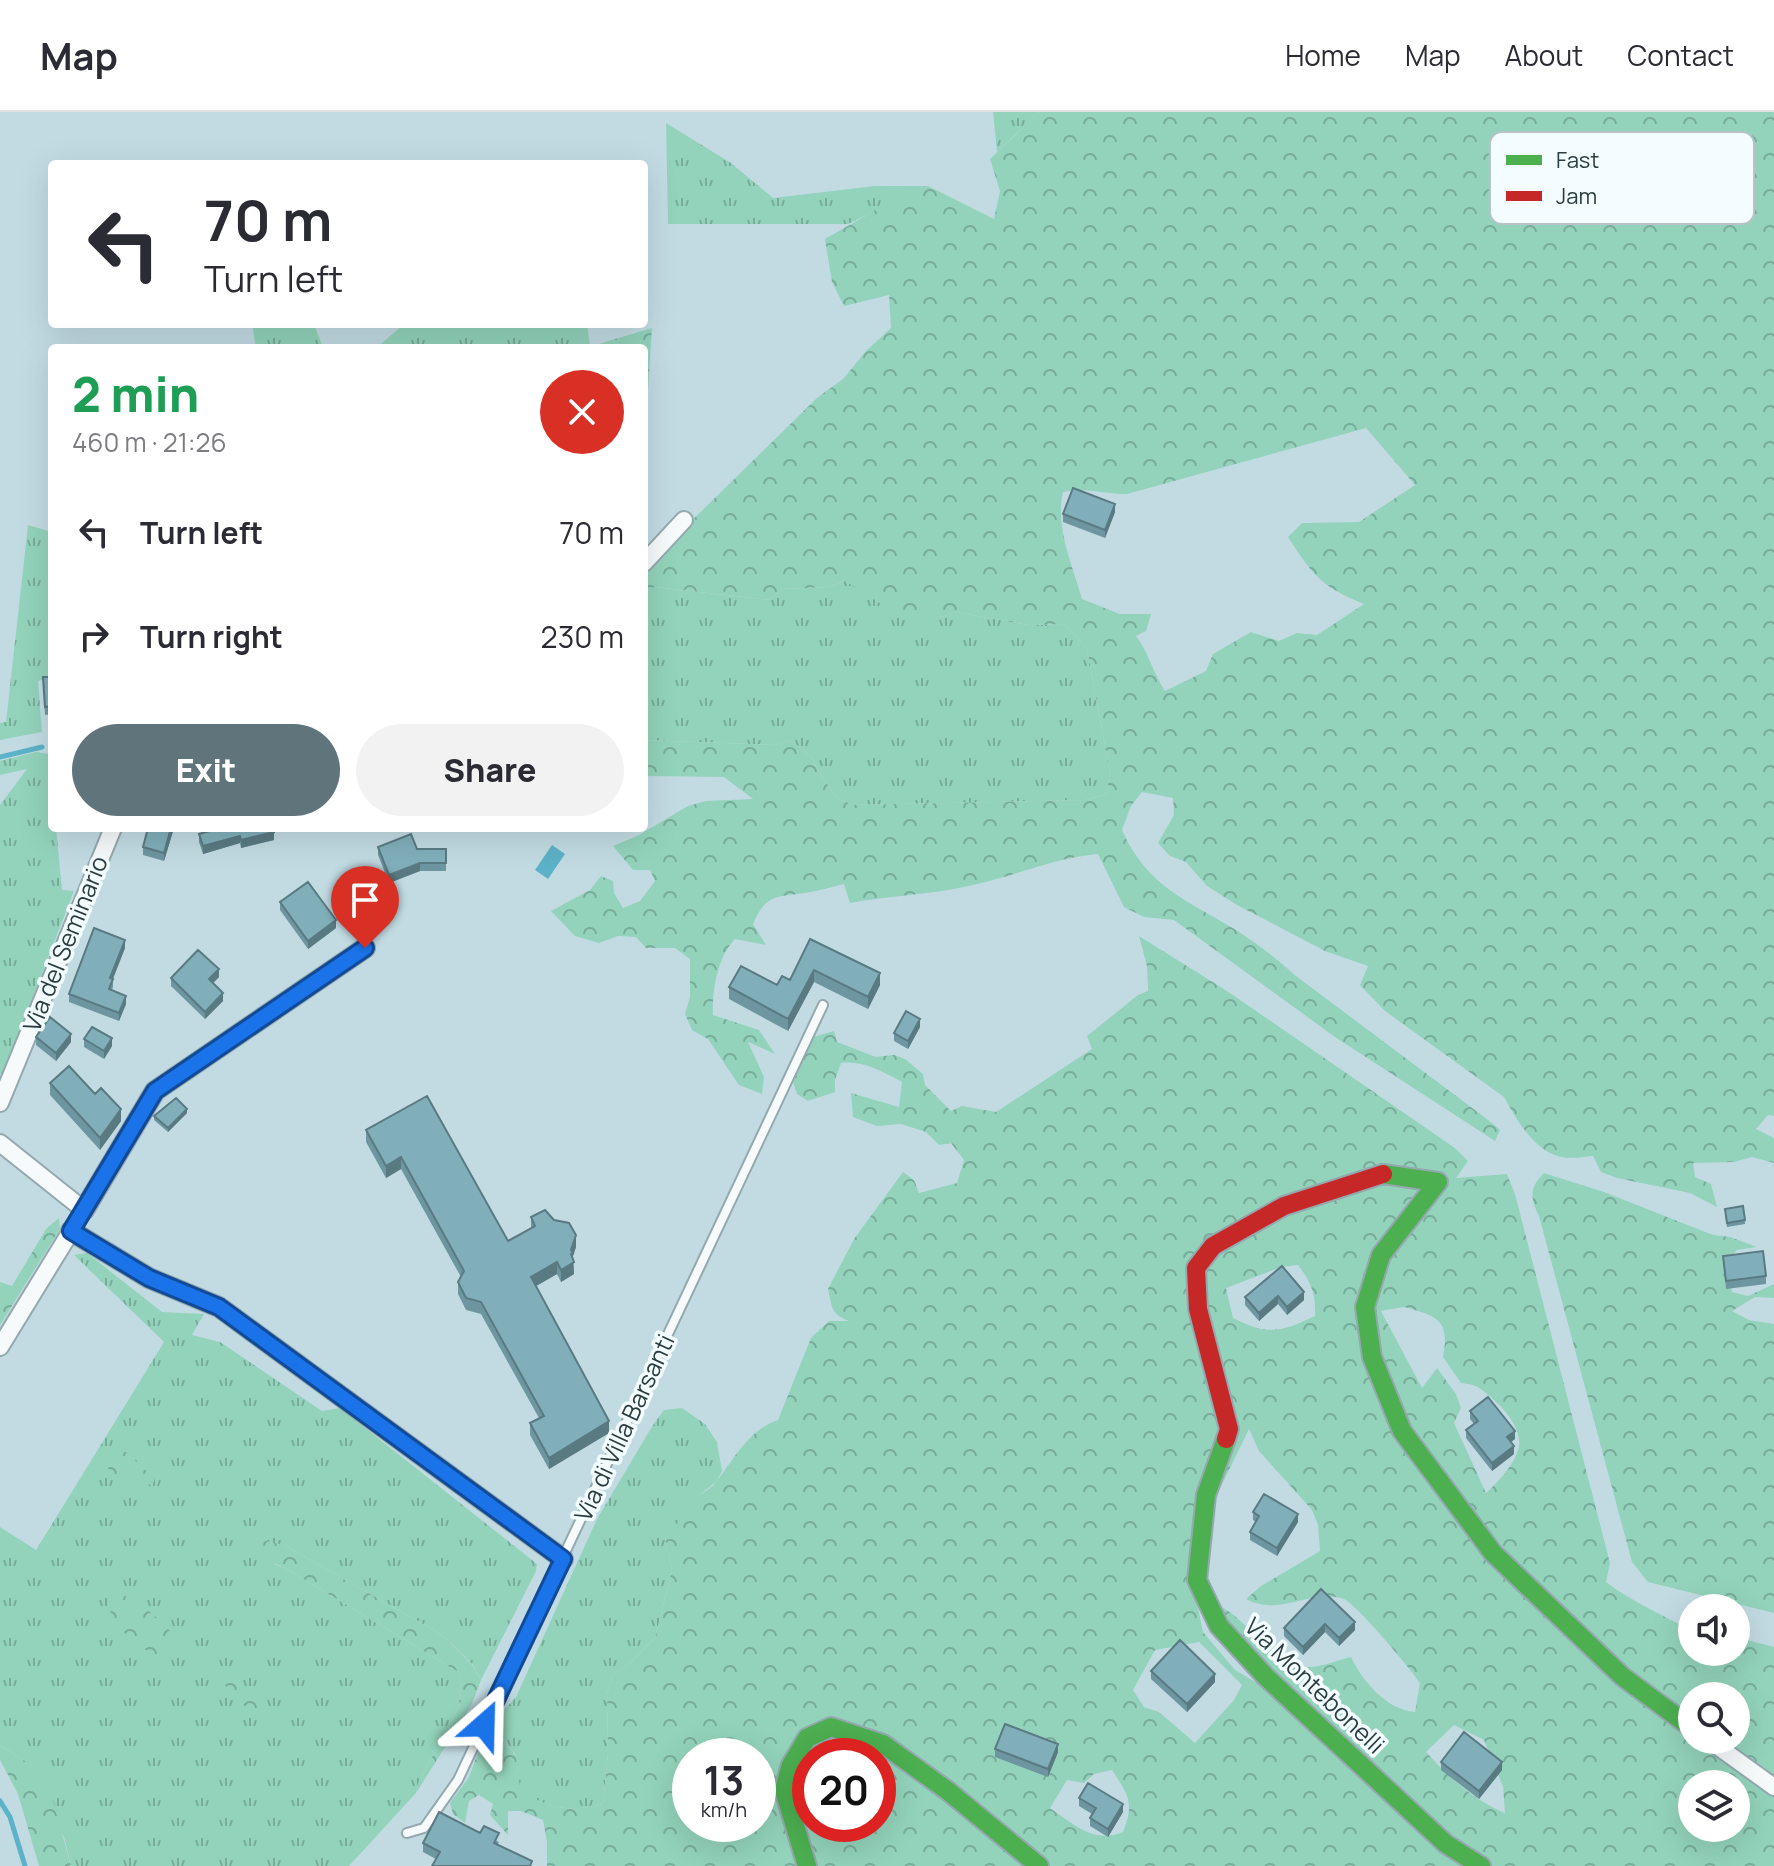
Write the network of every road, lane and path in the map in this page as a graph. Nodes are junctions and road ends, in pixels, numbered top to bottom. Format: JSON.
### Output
{"nodes":[{"id":1,"x":684,"y":520,"type":"dead end"},
{"id":2,"x":648,"y":559,"type":"edge"},
{"id":3,"x":111,"y":832,"type":"edge"},
{"id":4,"x":365,"y":948,"type":"dead end"},
{"id":5,"x":823,"y":1005,"type":"dead end"},
{"id":6,"x":0,"y":1103,"type":"edge"},
{"id":7,"x":0,"y":1143,"type":"edge"},
{"id":8,"x":84,"y":1210,"type":"junction"},
{"id":9,"x":71,"y":1231,"type":"junction"},
{"id":10,"x":0,"y":1347,"type":"edge"},
{"id":11,"x":563,"y":1559,"type":"junction"},
{"id":12,"x":1678,"y":1718,"type":"edge"},
{"id":13,"x":1728,"y":1754,"type":"edge"},
{"id":14,"x":1774,"y":1787,"type":"edge"},
{"id":15,"x":407,"y":1833,"type":"dead end"},
{"id":16,"x":807,"y":1866,"type":"edge"},
{"id":17,"x":1039,"y":1866,"type":"edge"},
{"id":18,"x":1481,"y":1866,"type":"edge"}],
"edges":[{"from":1,"to":2,"type":"street"},
{"from":3,"to":6,"type":"street","name":"Via del Seminario"},
{"from":4,"to":8,"type":"street"},
{"from":5,"to":11,"type":"lane","name":"Via di Villa Barsanti"},
{"from":7,"to":8,"type":"street"},
{"from":8,"to":9,"type":"street"},
{"from":9,"to":10,"type":"street"},
{"from":9,"to":11,"type":"street"},
{"from":11,"to":15,"type":"lane","name":"Via di Villa Barsanti"},
{"from":12,"to":18,"type":"street","name":"Via Montebonelli"},
{"from":13,"to":14,"type":"street"},
{"from":16,"to":17,"type":"street"}]}
